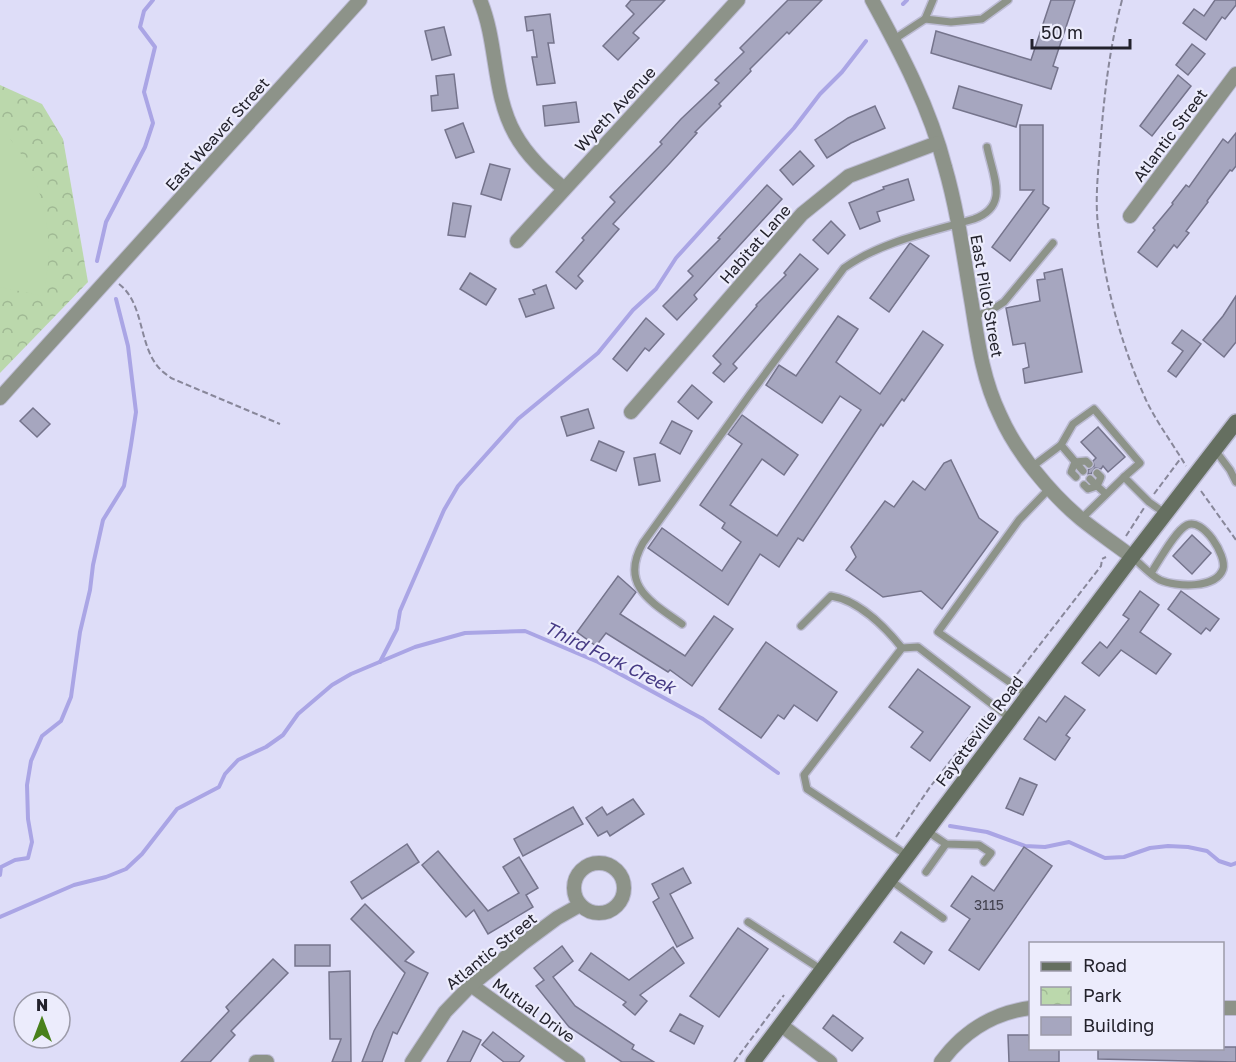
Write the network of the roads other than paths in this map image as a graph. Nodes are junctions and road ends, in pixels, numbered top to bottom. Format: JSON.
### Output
{"nodes":[{"id":1,"x":360,"y":0,"type":"edge"},
{"id":2,"x":480,"y":0,"type":"edge"},
{"id":3,"x":738,"y":0,"type":"edge"},
{"id":4,"x":872,"y":0,"type":"edge"},
{"id":5,"x":933,"y":0,"type":"edge"},
{"id":6,"x":1008,"y":0,"type":"edge"},
{"id":7,"x":925,"y":19,"type":"junction"},
{"id":8,"x":893,"y":40,"type":"junction"},
{"id":9,"x":1233,"y":83,"type":"edge"},
{"id":10,"x":937,"y":143,"type":"junction"},
{"id":11,"x":987,"y":147,"type":"dead end"},
{"id":12,"x":564,"y":189,"type":"junction"},
{"id":13,"x":1130,"y":216,"type":"dead end"},
{"id":14,"x":958,"y":224,"type":"junction"},
{"id":15,"x":517,"y":241,"type":"dead end"},
{"id":16,"x":1053,"y":243,"type":"dead end"},
{"id":17,"x":974,"y":316,"type":"junction"},
{"id":18,"x":0,"y":398,"type":"edge"},
{"id":19,"x":631,"y":412,"type":"dead end"},
{"id":20,"x":1236,"y":422,"type":"edge"},
{"id":21,"x":1061,"y":445,"type":"junction"},
{"id":22,"x":1215,"y":450,"type":"junction"},
{"id":23,"x":1075,"y":462,"type":"junction"},
{"id":24,"x":1089,"y":464,"type":"dead end"},
{"id":25,"x":1033,"y":466,"type":"junction"},
{"id":26,"x":1083,"y":471,"type":"dead end"},
{"id":27,"x":1097,"y":472,"type":"dead end"},
{"id":28,"x":1076,"y":477,"type":"dead end"},
{"id":29,"x":1124,"y":477,"type":"junction"},
{"id":30,"x":1090,"y":479,"type":"dead end"},
{"id":31,"x":1236,"y":482,"type":"edge"},
{"id":32,"x":1084,"y":485,"type":"dead end"},
{"id":33,"x":1097,"y":486,"type":"junction"},
{"id":34,"x":1050,"y":488,"type":"junction"},
{"id":35,"x":1106,"y":494,"type":"junction"},
{"id":36,"x":1166,"y":514,"type":"junction"},
{"id":37,"x":1081,"y":519,"type":"junction"},
{"id":38,"x":1132,"y":557,"type":"junction"},
{"id":39,"x":1151,"y":573,"type":"junction"},
{"id":40,"x":682,"y":624,"type":"dead end"},
{"id":41,"x":801,"y":626,"type":"dead end"},
{"id":42,"x":902,"y":648,"type":"junction"},
{"id":43,"x":1028,"y":696,"type":"junction"},
{"id":44,"x":1011,"y":719,"type":"junction"},
{"id":45,"x":927,"y":831,"type":"junction"},
{"id":46,"x":946,"y":844,"type":"junction"},
{"id":47,"x":908,"y":856,"type":"junction"},
{"id":48,"x":984,"y":862,"type":"dead end"},
{"id":49,"x":926,"y":872,"type":"dead end"},
{"id":50,"x":890,"y":880,"type":"junction"},
{"id":51,"x":580,"y":905,"type":"dead end"},
{"id":52,"x":944,"y":918,"type":"dead end"},
{"id":53,"x":748,"y":922,"type":"dead end"},
{"id":54,"x":822,"y":970,"type":"junction"},
{"id":55,"x":471,"y":985,"type":"junction"},
{"id":56,"x":1029,"y":1008,"type":"edge"},
{"id":57,"x":781,"y":1025,"type":"junction"},
{"id":58,"x":256,"y":1062,"type":"edge"},
{"id":59,"x":265,"y":1062,"type":"edge"},
{"id":60,"x":412,"y":1062,"type":"edge"},
{"id":61,"x":579,"y":1062,"type":"edge"},
{"id":62,"x":753,"y":1062,"type":"edge"},
{"id":63,"x":830,"y":1062,"type":"edge"},
{"id":64,"x":941,"y":1062,"type":"edge"}],
"edges":[{"from":1,"to":18,"type":"street","name":"East Weaver Street"},
{"from":2,"to":12,"type":"street"},
{"from":3,"to":12,"type":"street","name":"Wyeth Avenue"},
{"from":4,"to":8,"type":"street","name":"East Pilot Street"},
{"from":5,"to":7,"type":"lane"},
{"from":6,"to":7,"type":"lane"},
{"from":7,"to":8,"type":"lane"},
{"from":8,"to":10,"type":"street","name":"East Pilot Street"},
{"from":9,"to":13,"type":"street","name":"Atlantic Street"},
{"from":10,"to":14,"type":"street","name":"East Pilot Street"},
{"from":10,"to":19,"type":"street","name":"Habitat Lane"},
{"from":11,"to":14,"type":"lane"},
{"from":12,"to":15,"type":"street","name":"Wyeth Avenue"},
{"from":14,"to":17,"type":"street","name":"East Pilot Street"},
{"from":14,"to":40,"type":"lane"},
{"from":16,"to":17,"type":"lane"},
{"from":17,"to":25,"type":"street","name":"East Pilot Street"},
{"from":20,"to":22,"type":"main road","name":"Fayetteville Road"},
{"from":21,"to":23,"type":"lane"},
{"from":21,"to":25,"type":"lane"},
{"from":21,"to":29,"type":"lane"},
{"from":22,"to":31,"type":"lane"},
{"from":22,"to":36,"type":"main road","name":"Fayetteville Road"},
{"from":23,"to":24,"type":"lane"},
{"from":23,"to":26,"type":"lane"},
{"from":23,"to":28,"type":"lane"},
{"from":25,"to":34,"type":"street","name":"East Pilot Street"},
{"from":27,"to":33,"type":"lane"},
{"from":29,"to":35,"type":"lane"},
{"from":29,"to":36,"type":"lane"},
{"from":30,"to":33,"type":"lane"},
{"from":32,"to":33,"type":"lane"},
{"from":33,"to":35,"type":"lane"},
{"from":34,"to":37,"type":"street","name":"East Pilot Street"},
{"from":34,"to":43,"type":"lane"},
{"from":35,"to":37,"type":"lane"},
{"from":36,"to":38,"type":"main road","name":"Fayetteville Road"},
{"from":37,"to":38,"type":"street","name":"East Pilot Street"},
{"from":38,"to":39,"type":"lane"},
{"from":38,"to":43,"type":"main road","name":"Fayetteville Road"},
{"from":39,"to":39,"type":"lane"},
{"from":41,"to":42,"type":"lane"},
{"from":42,"to":44,"type":"lane"},
{"from":42,"to":47,"type":"lane"},
{"from":43,"to":44,"type":"main road","name":"Fayetteville Road"},
{"from":44,"to":45,"type":"main road","name":"Fayetteville Road"},
{"from":45,"to":46,"type":"lane"},
{"from":45,"to":47,"type":"main road","name":"Fayetteville Road"},
{"from":46,"to":48,"type":"lane"},
{"from":46,"to":49,"type":"lane"},
{"from":47,"to":50,"type":"main road","name":"Fayetteville Road"},
{"from":50,"to":52,"type":"lane"},
{"from":50,"to":54,"type":"main road","name":"Fayetteville Road"},
{"from":51,"to":55,"type":"street","name":"Atlantic Street"},
{"from":53,"to":54,"type":"lane"},
{"from":54,"to":57,"type":"main road","name":"Fayetteville Road"},
{"from":55,"to":60,"type":"street","name":"Atlantic Street"},
{"from":55,"to":61,"type":"street","name":"Mutual Drive"},
{"from":56,"to":64,"type":"street"},
{"from":57,"to":62,"type":"main road","name":"Fayetteville Road"},
{"from":57,"to":63,"type":"street"},
{"from":58,"to":59,"type":"street"}]}
